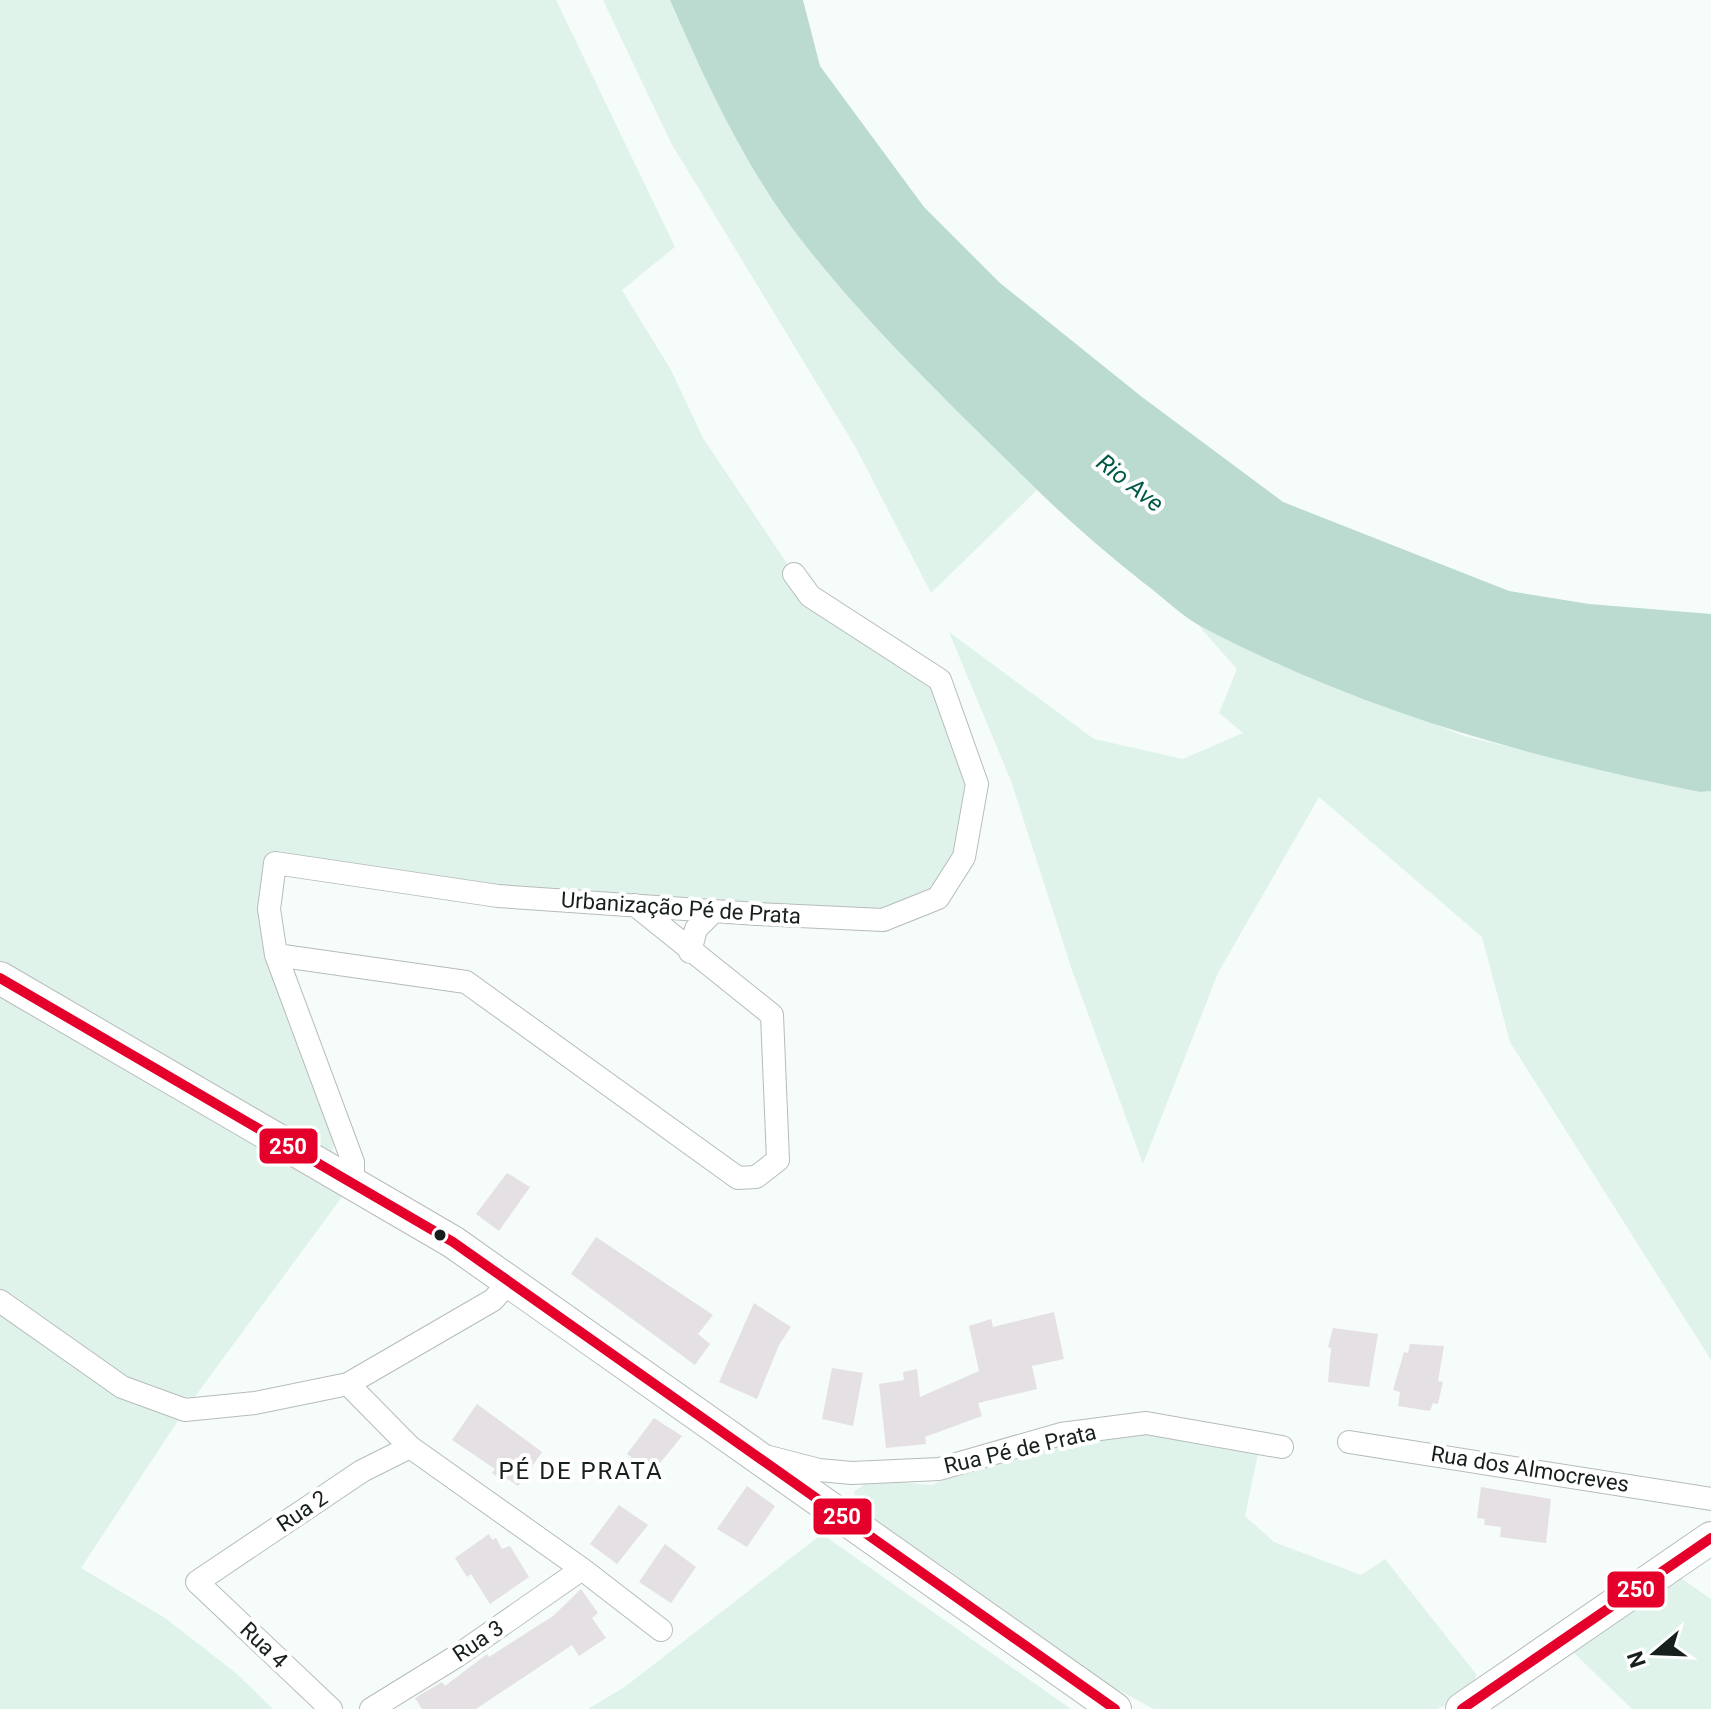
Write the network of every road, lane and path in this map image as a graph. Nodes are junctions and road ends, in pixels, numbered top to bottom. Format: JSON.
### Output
{"nodes":[{"id":1,"x":794,"y":574,"type":"dead end"},
{"id":2,"x":635,"y":905,"type":"junction"},
{"id":3,"x":714,"y":911,"type":"junction"},
{"id":4,"x":690,"y":952,"type":"junction"},
{"id":5,"x":276,"y":955,"type":"junction"},
{"id":6,"x":0,"y":978,"type":"edge"},
{"id":7,"x":337,"y":1119,"type":"junction"},
{"id":8,"x":340,"y":1175,"type":"junction"},
{"id":9,"x":510,"y":1281,"type":"junction"},
{"id":10,"x":0,"y":1301,"type":"edge"},
{"id":11,"x":348,"y":1384,"type":"junction"},
{"id":12,"x":1349,"y":1442,"type":"dead end"},
{"id":13,"x":410,"y":1447,"type":"junction"},
{"id":14,"x":1282,"y":1447,"type":"dead end"},
{"id":15,"x":747,"y":1451,"type":"junction"},
{"id":16,"x":852,"y":1473,"type":"junction"},
{"id":17,"x":1711,"y":1499,"type":"edge"},
{"id":18,"x":833,"y":1512,"type":"junction"},
{"id":19,"x":1711,"y":1538,"type":"edge"},
{"id":20,"x":582,"y":1569,"type":"junction"},
{"id":21,"x":197,"y":1582,"type":"joint"},
{"id":22,"x":661,"y":1630,"type":"dead end"},
{"id":23,"x":331,"y":1709,"type":"edge"},
{"id":24,"x":371,"y":1709,"type":"edge"},
{"id":25,"x":1115,"y":1709,"type":"edge"},
{"id":26,"x":1462,"y":1709,"type":"edge"}],
"edges":[{"from":1,"to":3,"type":"street","name":"Urbanização Pé de Prata"},
{"from":2,"to":3,"type":"street","name":"Urbanização Pé de Prata"},
{"from":2,"to":4,"type":"street"},
{"from":2,"to":5,"type":"street","name":"Urbanização Pé de Prata"},
{"from":3,"to":4,"type":"street"},
{"from":4,"to":5,"type":"street"},
{"from":5,"to":7,"type":"street","name":"Urbanização Pé de Prata"},
{"from":6,"to":8,"type":"street","name":"Rua Pé de Prata"},
{"from":7,"to":8,"type":"street"},
{"from":7,"to":8,"type":"street","name":"Urbanização Pé de Prata"},
{"from":8,"to":9,"type":"street","name":"Rua Pé de Prata"},
{"from":9,"to":11,"type":"street"},
{"from":9,"to":15,"type":"street","name":"Rua Pé de Prata"},
{"from":10,"to":11,"type":"street"},
{"from":11,"to":13,"type":"street"},
{"from":12,"to":17,"type":"street","name":"Rua dos Almocreves"},
{"from":13,"to":20,"type":"street"},
{"from":13,"to":21,"type":"street","name":"Rua 2"},
{"from":14,"to":16,"type":"street","name":"Rua Pé de Prata"},
{"from":15,"to":16,"type":"street","name":"Rua Pé de Prata"},
{"from":15,"to":18,"type":"street","name":"Rua Pé de Prata"},
{"from":16,"to":18,"type":"street"},
{"from":18,"to":25,"type":"street","name":"Rua Pé de Prata"},
{"from":19,"to":26,"type":"street"},
{"from":20,"to":22,"type":"street"},
{"from":20,"to":24,"type":"street","name":"Rua 3"},
{"from":21,"to":23,"type":"street","name":"Rua 4"}]}
